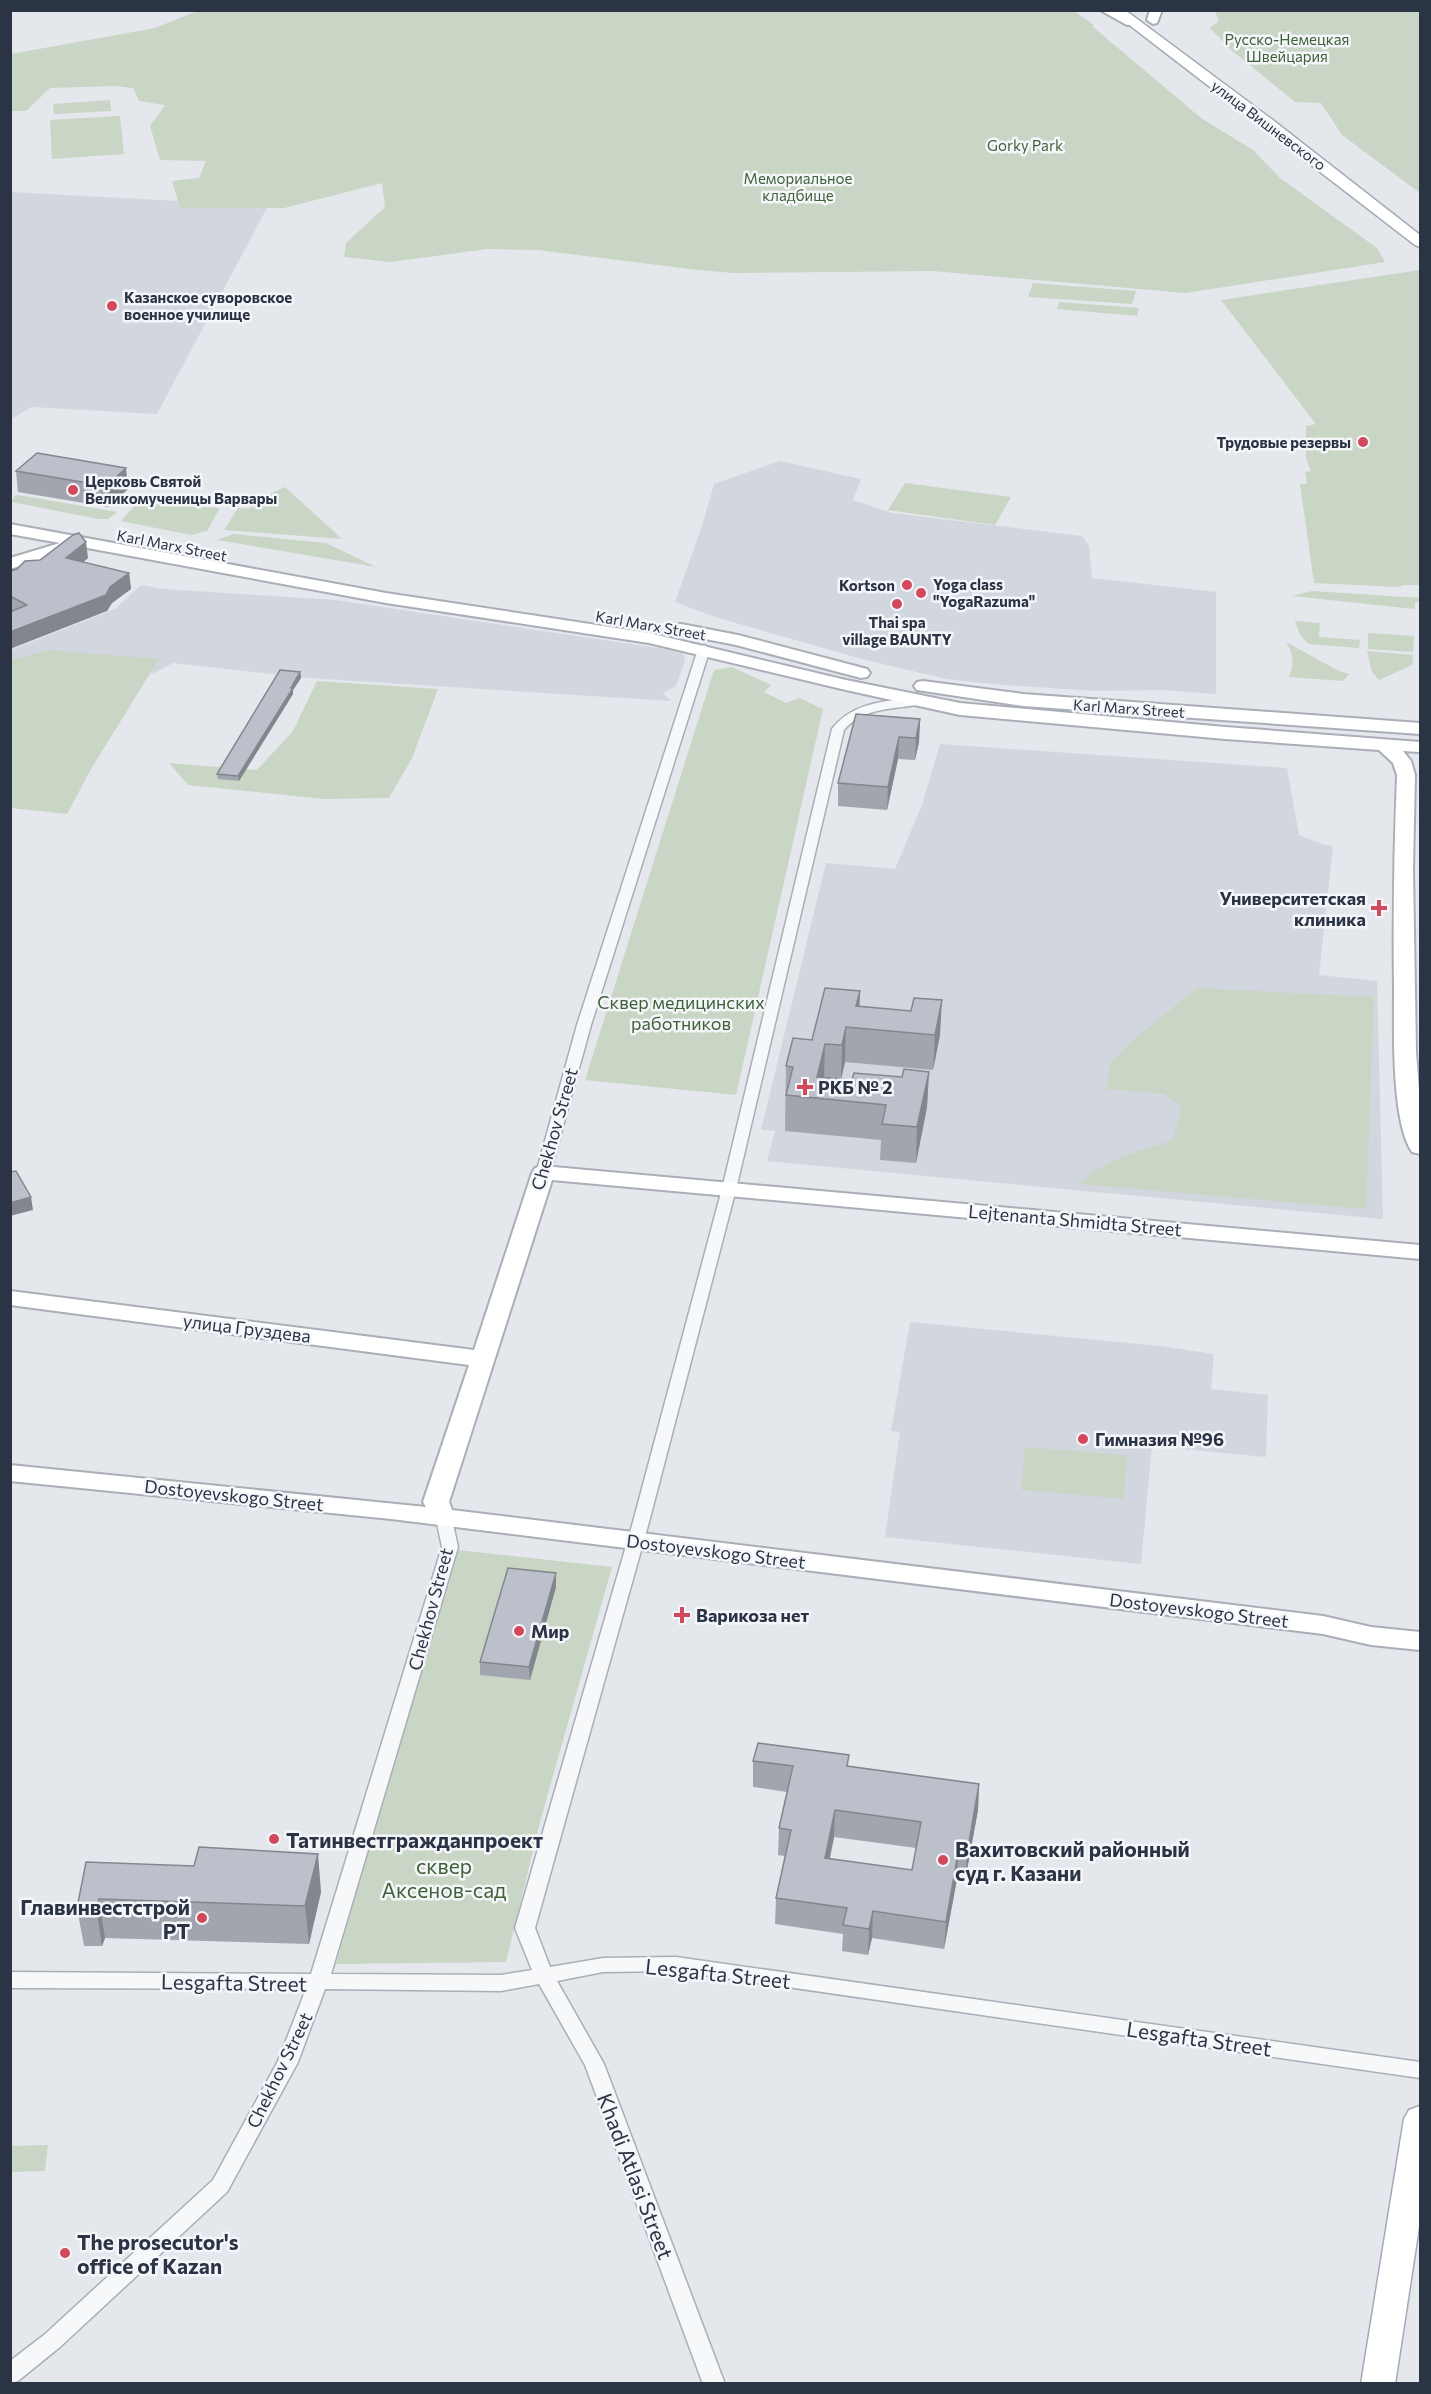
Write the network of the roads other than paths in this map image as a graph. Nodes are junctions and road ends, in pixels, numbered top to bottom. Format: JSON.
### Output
{"nodes":[{"id":1,"x":1106,"y":10,"type":"edge"},
{"id":2,"x":1116,"y":10,"type":"edge"},
{"id":3,"x":1154,"y":15,"type":"edge"},
{"id":4,"x":1136,"y":16,"type":"edge"},
{"id":5,"x":1402,"y":209,"type":"dead end"},
{"id":6,"x":1420,"y":242,"type":"edge"},
{"id":7,"x":10,"y":515,"type":"edge"},
{"id":8,"x":10,"y":529,"type":"edge"},
{"id":9,"x":99,"y":531,"type":"junction"},
{"id":10,"x":82,"y":542,"type":"junction"},
{"id":11,"x":10,"y":564,"type":"edge"},
{"id":12,"x":704,"y":649,"type":"junction"},
{"id":13,"x":918,"y":701,"type":"junction"},
{"id":14,"x":1420,"y":717,"type":"edge"},
{"id":15,"x":1420,"y":729,"type":"edge"},
{"id":16,"x":1383,"y":735,"type":"junction"},
{"id":17,"x":1420,"y":747,"type":"edge"},
{"id":18,"x":1420,"y":1147,"type":"edge"},
{"id":19,"x":543,"y":1173,"type":"junction"},
{"id":20,"x":729,"y":1189,"type":"junction"},
{"id":21,"x":1420,"y":1252,"type":"edge"},
{"id":22,"x":10,"y":1298,"type":"edge"},
{"id":23,"x":484,"y":1359,"type":"junction"},
{"id":24,"x":10,"y":1473,"type":"edge"},
{"id":25,"x":444,"y":1519,"type":"junction"},
{"id":26,"x":636,"y":1541,"type":"junction"},
{"id":27,"x":1420,"y":1641,"type":"edge"},
{"id":28,"x":544,"y":1975,"type":"junction"},
{"id":29,"x":10,"y":1980,"type":"edge"},
{"id":30,"x":319,"y":1983,"type":"junction"},
{"id":31,"x":1420,"y":2070,"type":"edge"},
{"id":32,"x":1420,"y":2119,"type":"edge"},
{"id":33,"x":10,"y":2374,"type":"edge"},
{"id":34,"x":714,"y":2384,"type":"edge"},
{"id":35,"x":1378,"y":2384,"type":"edge"}],
"edges":[{"from":1,"to":4,"type":"main road"},
{"from":2,"to":4,"type":"main road","name":"улица Вишневского"},
{"from":3,"to":4,"type":"main road","name":"улица Вишневского"},
{"from":3,"to":5,"type":"main road","name":"улица Вишневского"},
{"from":4,"to":6,"type":"main road","name":"улица Вишневского"},
{"from":7,"to":9,"type":"main road","name":"Karl Marx Street"},
{"from":8,"to":10,"type":"main road","name":"Karl Marx Street"},
{"from":9,"to":10,"type":"main road"},
{"from":9,"to":16,"type":"main road","name":"Karl Marx Street"},
{"from":10,"to":11,"type":"main road"},
{"from":10,"to":12,"type":"main road","name":"Karl Marx Street"},
{"from":12,"to":13,"type":"main road","name":"Karl Marx Street"},
{"from":12,"to":19,"type":"street","name":"Chekhov Street"},
{"from":13,"to":16,"type":"main road","name":"Karl Marx Street"},
{"from":13,"to":20,"type":"street"},
{"from":14,"to":16,"type":"main road"},
{"from":15,"to":16,"type":"main road"},
{"from":16,"to":17,"type":"main road"},
{"from":16,"to":18,"type":"main road"},
{"from":19,"to":20,"type":"main road","name":"Lejtenanta Shmidta Street"},
{"from":19,"to":23,"type":"main road","name":"Chekhov Street"},
{"from":20,"to":21,"type":"main road","name":"Lejtenanta Shmidta Street"},
{"from":20,"to":26,"type":"street"},
{"from":22,"to":23,"type":"main road","name":"улица Груздева"},
{"from":23,"to":25,"type":"main road","name":"Chekhov Street"},
{"from":24,"to":25,"type":"main road","name":"Dostoyevskogo Street"},
{"from":25,"to":26,"type":"main road","name":"Dostoyevskogo Street"},
{"from":25,"to":30,"type":"street","name":"Chekhov Street"},
{"from":26,"to":27,"type":"main road","name":"Dostoyevskogo Street"},
{"from":26,"to":28,"type":"street"},
{"from":28,"to":30,"type":"street","name":"Lesgafta Street"},
{"from":28,"to":31,"type":"street","name":"Lesgafta Street"},
{"from":28,"to":34,"type":"street","name":"Khadi Atlasi Street"},
{"from":29,"to":30,"type":"street","name":"Lesgafta Street"},
{"from":30,"to":33,"type":"street","name":"Chekhov Street"},
{"from":32,"to":35,"type":"main road"}]}
